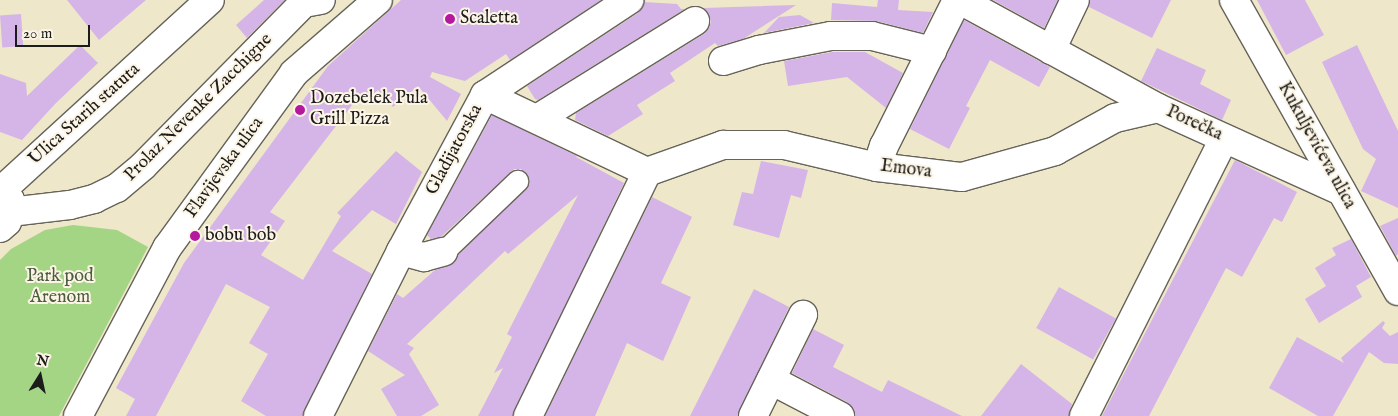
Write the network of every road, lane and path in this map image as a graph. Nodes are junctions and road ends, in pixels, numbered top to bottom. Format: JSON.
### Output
{"nodes":[{"id":1,"x":210,"y":0,"type":"edge"},
{"id":2,"x":321,"y":0,"type":"edge"},
{"id":3,"x":629,"y":0,"type":"edge"},
{"id":4,"x":959,"y":0,"type":"edge"},
{"id":5,"x":1075,"y":0,"type":"edge"},
{"id":6,"x":1234,"y":0,"type":"edge"},
{"id":7,"x":365,"y":2,"type":"edge"},
{"id":8,"x":695,"y":21,"type":"dead end"},
{"id":9,"x":1051,"y":50,"type":"junction"},
{"id":10,"x":932,"y":51,"type":"junction"},
{"id":11,"x":723,"y":61,"type":"dead end"},
{"id":12,"x":485,"y":95,"type":"junction"},
{"id":13,"x":1158,"y":108,"type":"junction"},
{"id":14,"x":537,"y":119,"type":"junction"},
{"id":15,"x":1224,"y":138,"type":"junction"},
{"id":16,"x":877,"y":168,"type":"junction"},
{"id":17,"x":647,"y":172,"type":"junction"},
{"id":18,"x":517,"y":181,"type":"dead end"},
{"id":19,"x":1341,"y":191,"type":"junction"},
{"id":20,"x":3,"y":204,"type":"edge"},
{"id":21,"x":401,"y":251,"type":"junction"},
{"id":22,"x":443,"y":252,"type":"joint"},
{"id":23,"x":1398,"y":291,"type":"edge"},
{"id":24,"x":803,"y":315,"type":"dead end"},
{"id":25,"x":771,"y":380,"type":"junction"},
{"id":26,"x":78,"y":416,"type":"edge"},
{"id":27,"x":318,"y":416,"type":"edge"},
{"id":28,"x":528,"y":416,"type":"edge"},
{"id":29,"x":753,"y":416,"type":"edge"},
{"id":30,"x":840,"y":416,"type":"edge"},
{"id":31,"x":1084,"y":416,"type":"edge"}],
"edges":[{"from":1,"to":20,"type":"street","name":"Ulica Starih statuta"},
{"from":2,"to":20,"type":"street","name":"Prolaz Nevenke Zacchigne"},
{"from":3,"to":12,"type":"street","name":"Gladijatorska"},
{"from":4,"to":9,"type":"street","name":"Porečka"},
{"from":4,"to":10,"type":"street"},
{"from":5,"to":9,"type":"street"},
{"from":6,"to":19,"type":"street","name":"Kukuljevićeva ulica"},
{"from":7,"to":26,"type":"street","name":"Flavijevska ulica"},
{"from":8,"to":14,"type":"street"},
{"from":9,"to":13,"type":"street","name":"Porečka"},
{"from":10,"to":11,"type":"street"},
{"from":10,"to":16,"type":"street"},
{"from":12,"to":14,"type":"street"},
{"from":12,"to":21,"type":"street","name":"Gladijatorska"},
{"from":13,"to":15,"type":"street","name":"Porečka"},
{"from":13,"to":16,"type":"street","name":"Emova"},
{"from":14,"to":17,"type":"street"},
{"from":15,"to":19,"type":"street","name":"Porečka"},
{"from":15,"to":31,"type":"street"},
{"from":16,"to":17,"type":"street","name":"Emova"},
{"from":17,"to":28,"type":"street"},
{"from":18,"to":22,"type":"street"},
{"from":19,"to":23,"type":"street","name":"Kukuljevićeva ulica"},
{"from":21,"to":22,"type":"street"},
{"from":21,"to":27,"type":"street","name":"Gladijatorska"},
{"from":24,"to":25,"type":"street"},
{"from":25,"to":29,"type":"street"},
{"from":25,"to":30,"type":"street"}]}
